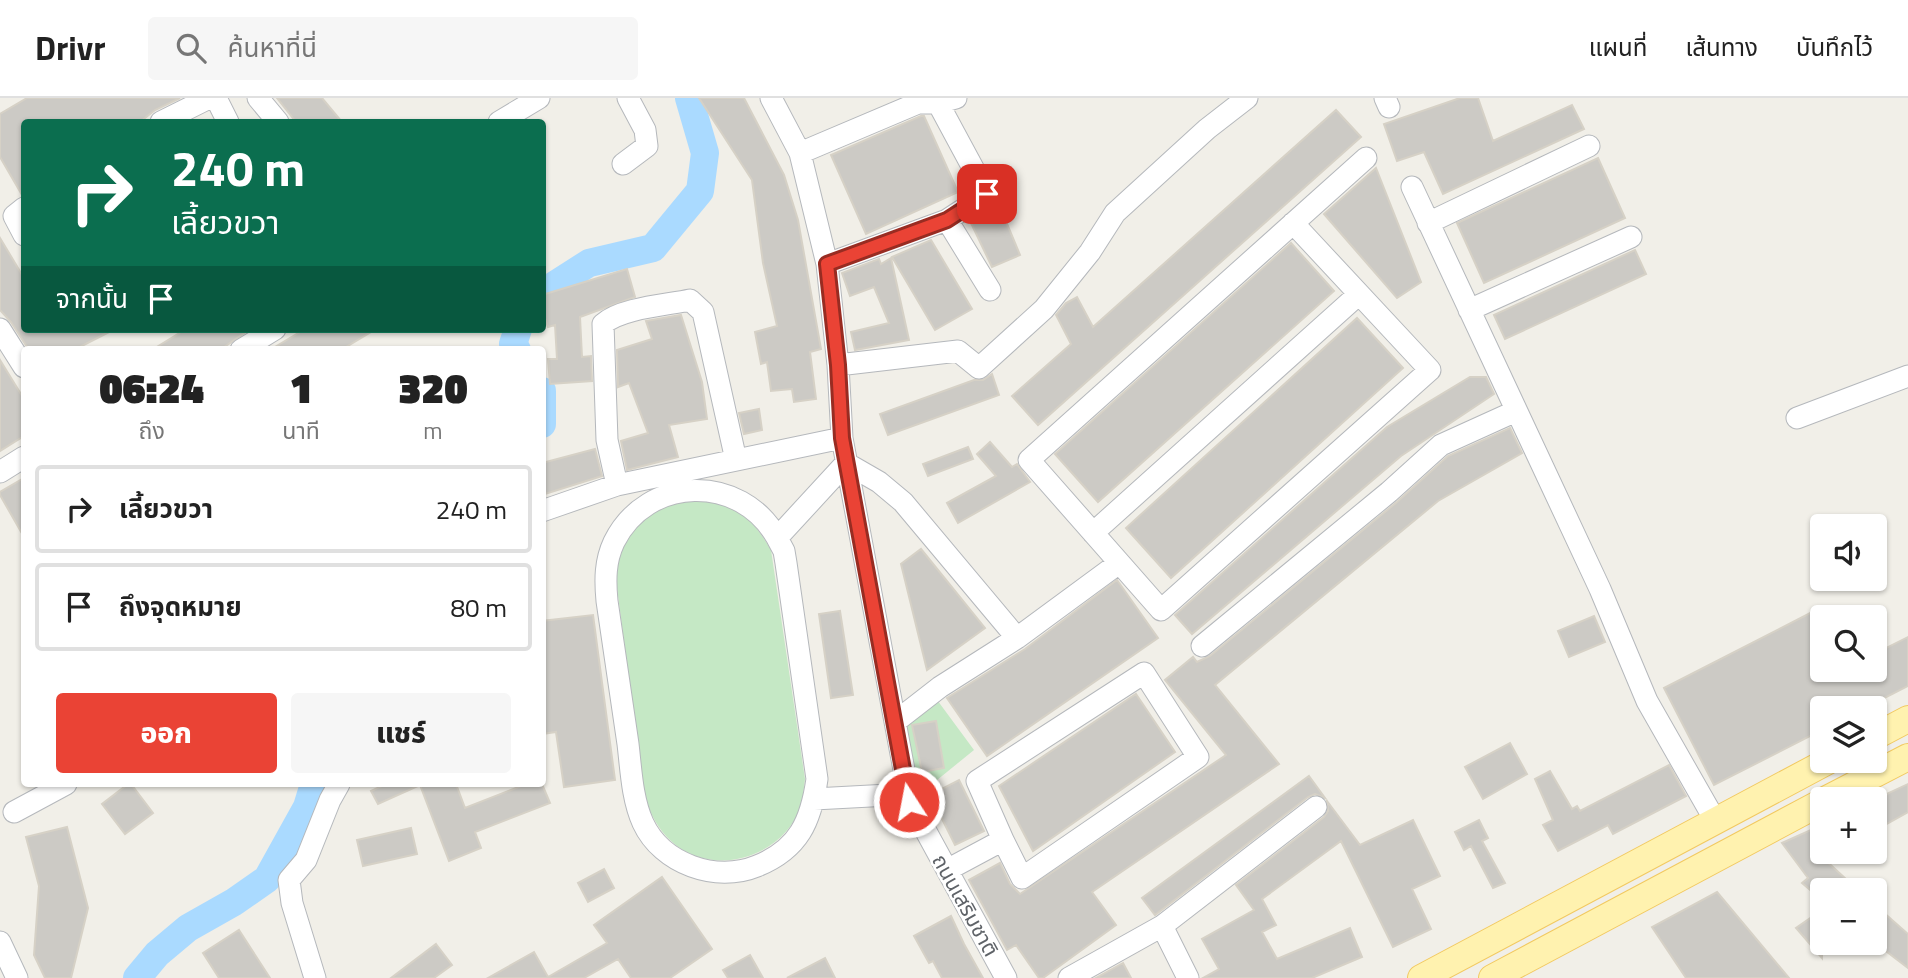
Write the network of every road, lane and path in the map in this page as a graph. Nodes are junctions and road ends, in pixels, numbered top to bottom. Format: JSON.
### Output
{"nodes":[{"id":1,"x":209,"y":98,"type":"edge"},
{"id":2,"x":216,"y":98,"type":"edge"},
{"id":3,"x":258,"y":98,"type":"edge"},
{"id":4,"x":539,"y":98,"type":"edge"},
{"id":5,"x":628,"y":98,"type":"edge"},
{"id":6,"x":771,"y":98,"type":"edge"},
{"id":7,"x":1247,"y":98,"type":"edge"},
{"id":8,"x":947,"y":101,"type":"edge"},
{"id":9,"x":168,"y":119,"type":"edge"},
{"id":10,"x":226,"y":119,"type":"edge"},
{"id":11,"x":276,"y":119,"type":"edge"},
{"id":12,"x":504,"y":119,"type":"edge"},
{"id":13,"x":1589,"y":146,"type":"dead end"},
{"id":14,"x":800,"y":153,"type":"junction"},
{"id":15,"x":1366,"y":158,"type":"dead end"},
{"id":16,"x":623,"y":164,"type":"dead end"},
{"id":17,"x":1412,"y":187,"type":"dead end"},
{"id":18,"x":21,"y":210,"type":"edge"},
{"id":19,"x":947,"y":220,"type":"junction"},
{"id":20,"x":1293,"y":223,"type":"junction"},
{"id":21,"x":1428,"y":223,"type":"junction"},
{"id":22,"x":21,"y":229,"type":"edge"},
{"id":23,"x":1631,"y":237,"type":"dead end"},
{"id":24,"x":827,"y":264,"type":"junction"},
{"id":25,"x":990,"y":290,"type":"dead end"},
{"id":26,"x":1359,"y":294,"type":"junction"},
{"id":27,"x":1469,"y":310,"type":"junction"},
{"id":28,"x":0,"y":328,"type":"edge"},
{"id":29,"x":269,"y":333,"type":"edge"},
{"id":30,"x":247,"y":346,"type":"edge"},
{"id":31,"x":21,"y":362,"type":"edge"},
{"id":32,"x":838,"y":365,"type":"junction"},
{"id":33,"x":1908,"y":376,"type":"edge"},
{"id":34,"x":1516,"y":411,"type":"junction"},
{"id":35,"x":1797,"y":418,"type":"dead end"},
{"id":36,"x":842,"y":438,"type":"junction"},
{"id":37,"x":21,"y":459,"type":"edge"},
{"id":38,"x":736,"y":460,"type":"junction"},
{"id":39,"x":846,"y":463,"type":"junction"},
{"id":40,"x":0,"y":472,"type":"edge"},
{"id":41,"x":617,"y":485,"type":"junction"},
{"id":42,"x":546,"y":510,"type":"edge"},
{"id":43,"x":1093,"y":533,"type":"junction"},
{"id":44,"x":777,"y":538,"type":"junction"},
{"id":45,"x":1119,"y":562,"type":"junction"},
{"id":46,"x":1017,"y":638,"type":"junction"},
{"id":47,"x":1202,"y":646,"type":"dead end"},
{"id":48,"x":1908,"y":719,"type":"edge"},
{"id":49,"x":894,"y":722,"type":"junction"},
{"id":50,"x":1887,"y":730,"type":"edge"},
{"id":51,"x":1908,"y":757,"type":"edge"},
{"id":52,"x":1810,"y":771,"type":"edge"},
{"id":53,"x":61,"y":787,"type":"edge"},
{"id":54,"x":337,"y":787,"type":"edge"},
{"id":55,"x":1851,"y":787,"type":"edge"},
{"id":56,"x":908,"y":794,"type":"junction"},
{"id":57,"x":814,"y":799,"type":"junction"},
{"id":58,"x":1316,"y":807,"type":"dead end"},
{"id":59,"x":1810,"y":808,"type":"edge"},
{"id":60,"x":15,"y":813,"type":"dead end"},
{"id":61,"x":1716,"y":822,"type":"junction"},
{"id":62,"x":1003,"y":840,"type":"junction"},
{"id":63,"x":947,"y":870,"type":"junction"},
{"id":64,"x":1162,"y":926,"type":"junction"},
{"id":65,"x":0,"y":942,"type":"edge"},
{"id":66,"x":17,"y":978,"type":"edge"},
{"id":67,"x":315,"y":978,"type":"edge"},
{"id":68,"x":1006,"y":978,"type":"edge"},
{"id":69,"x":1069,"y":978,"type":"edge"},
{"id":70,"x":1188,"y":978,"type":"edge"},
{"id":71,"x":1421,"y":978,"type":"edge"},
{"id":72,"x":1492,"y":978,"type":"edge"}],
"edges":[{"from":1,"to":9,"type":"street"},
{"from":2,"to":10,"type":"street"},
{"from":3,"to":11,"type":"street"},
{"from":4,"to":12,"type":"street"},
{"from":5,"to":16,"type":"street"},
{"from":6,"to":14,"type":"street","name":"ถนนเสริมชาติ"},
{"from":7,"to":32,"type":"street"},
{"from":8,"to":14,"type":"street"},
{"from":8,"to":19,"type":"street"},
{"from":13,"to":21,"type":"street"},
{"from":14,"to":24,"type":"street","name":"ถนนเสริมชาติ"},
{"from":15,"to":20,"type":"street"},
{"from":17,"to":21,"type":"street"},
{"from":18,"to":22,"type":"street"},
{"from":19,"to":24,"type":"street"},
{"from":19,"to":25,"type":"street"},
{"from":20,"to":26,"type":"street"},
{"from":20,"to":43,"type":"street"},
{"from":21,"to":27,"type":"street"},
{"from":23,"to":27,"type":"street"},
{"from":24,"to":32,"type":"street","name":"ถนนเสริมชาติ"},
{"from":26,"to":43,"type":"street"},
{"from":26,"to":45,"type":"street"},
{"from":27,"to":34,"type":"street"},
{"from":28,"to":31,"type":"street"},
{"from":29,"to":30,"type":"street"},
{"from":32,"to":36,"type":"street","name":"ถนนเสริมชาติ"},
{"from":33,"to":35,"type":"street"},
{"from":34,"to":47,"type":"street"},
{"from":34,"to":61,"type":"street"},
{"from":36,"to":38,"type":"street"},
{"from":36,"to":39,"type":"street","name":"ถนนเสริมชาติ"},
{"from":37,"to":40,"type":"street"},
{"from":38,"to":41,"type":"street"},
{"from":38,"to":41,"type":"street"},
{"from":39,"to":44,"type":"street"},
{"from":39,"to":46,"type":"street"},
{"from":39,"to":49,"type":"street","name":"ถนนเสริมชาติ"},
{"from":41,"to":42,"type":"street"},
{"from":43,"to":45,"type":"street"},
{"from":44,"to":57,"type":"street"},
{"from":44,"to":57,"type":"street"},
{"from":45,"to":46,"type":"street"},
{"from":46,"to":49,"type":"street"},
{"from":48,"to":50,"type":"main road"},
{"from":49,"to":56,"type":"street","name":"ถนนเสริมชาติ"},
{"from":51,"to":55,"type":"main road"},
{"from":52,"to":61,"type":"main road"},
{"from":53,"to":60,"type":"street"},
{"from":54,"to":67,"type":"street"},
{"from":56,"to":57,"type":"street"},
{"from":56,"to":63,"type":"street","name":"ถนนเสริมชาติ"},
{"from":58,"to":64,"type":"street"},
{"from":59,"to":72,"type":"main road"},
{"from":61,"to":71,"type":"main road"},
{"from":62,"to":62,"type":"street"},
{"from":62,"to":63,"type":"street"},
{"from":63,"to":68,"type":"street","name":"ถนนเสริมชาติ"},
{"from":64,"to":69,"type":"street"},
{"from":64,"to":70,"type":"street"},
{"from":65,"to":66,"type":"street"}]}
